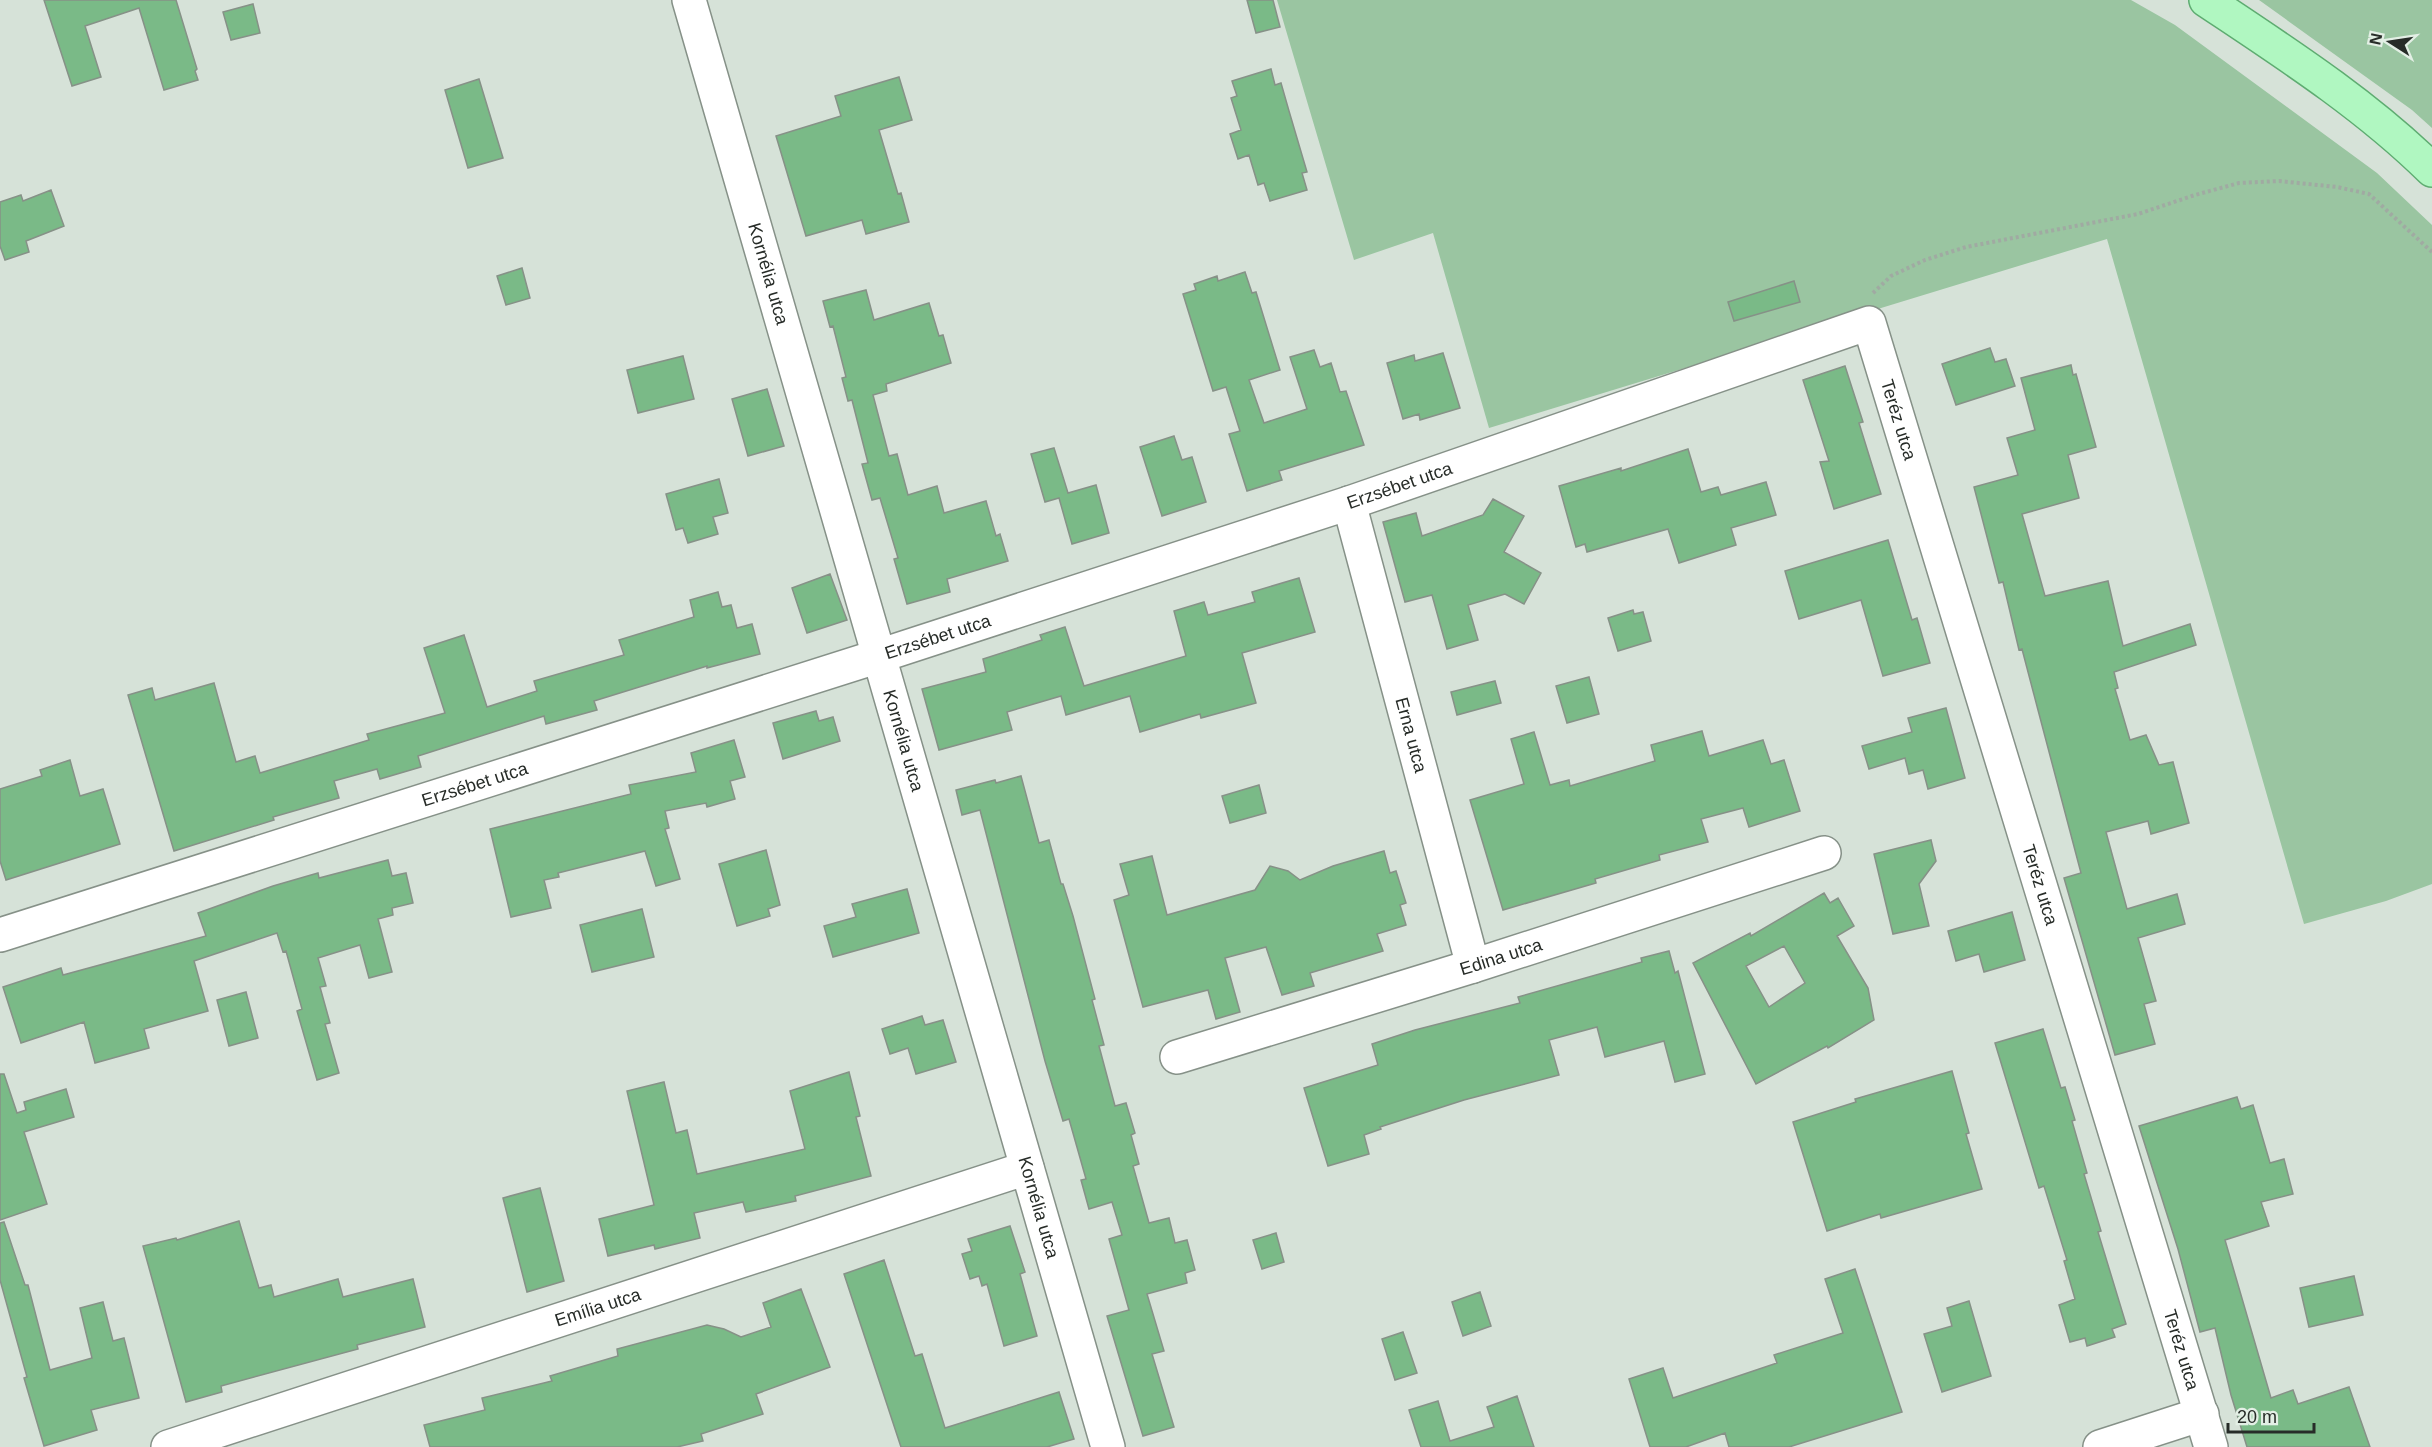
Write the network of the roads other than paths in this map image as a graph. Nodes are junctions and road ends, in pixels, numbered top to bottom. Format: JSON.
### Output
{"nodes":[{"id":1,"x":689,"y":0,"type":"edge"},
{"id":2,"x":2206,"y":0,"type":"edge"},
{"id":3,"x":2432,"y":170,"type":"edge"},
{"id":4,"x":1869,"y":323,"type":"joint"},
{"id":5,"x":1349,"y":502,"type":"junction"},
{"id":6,"x":879,"y":656,"type":"junction"},
{"id":7,"x":1824,"y":853,"type":"dead end"},
{"id":8,"x":0,"y":935,"type":"edge"},
{"id":9,"x":1473,"y":966,"type":"junction"},
{"id":10,"x":1177,"y":1057,"type":"dead end"},
{"id":11,"x":1027,"y":1168,"type":"junction"},
{"id":12,"x":2202,"y":1414,"type":"junction"},
{"id":13,"x":168,"y":1447,"type":"edge"},
{"id":14,"x":1108,"y":1447,"type":"edge"},
{"id":15,"x":2100,"y":1447,"type":"edge"},
{"id":16,"x":2211,"y":1447,"type":"edge"}],
"edges":[{"from":1,"to":6,"type":"street","name":"Kornélia utca"},
{"from":2,"to":3,"type":"main road"},
{"from":4,"to":5,"type":"street","name":"Erzsébet utca"},
{"from":4,"to":12,"type":"street","name":"Teréz utca"},
{"from":5,"to":6,"type":"street","name":"Erzsébet utca"},
{"from":5,"to":9,"type":"street","name":"Erna utca"},
{"from":6,"to":8,"type":"street","name":"Erzsébet utca"},
{"from":6,"to":11,"type":"street","name":"Kornélia utca"},
{"from":7,"to":9,"type":"street","name":"Edina utca"},
{"from":9,"to":10,"type":"street","name":"Edina utca"},
{"from":11,"to":13,"type":"street","name":"Emília utca"},
{"from":11,"to":14,"type":"street","name":"Kornélia utca"},
{"from":12,"to":15,"type":"street"},
{"from":12,"to":16,"type":"street","name":"Teréz utca"}]}
